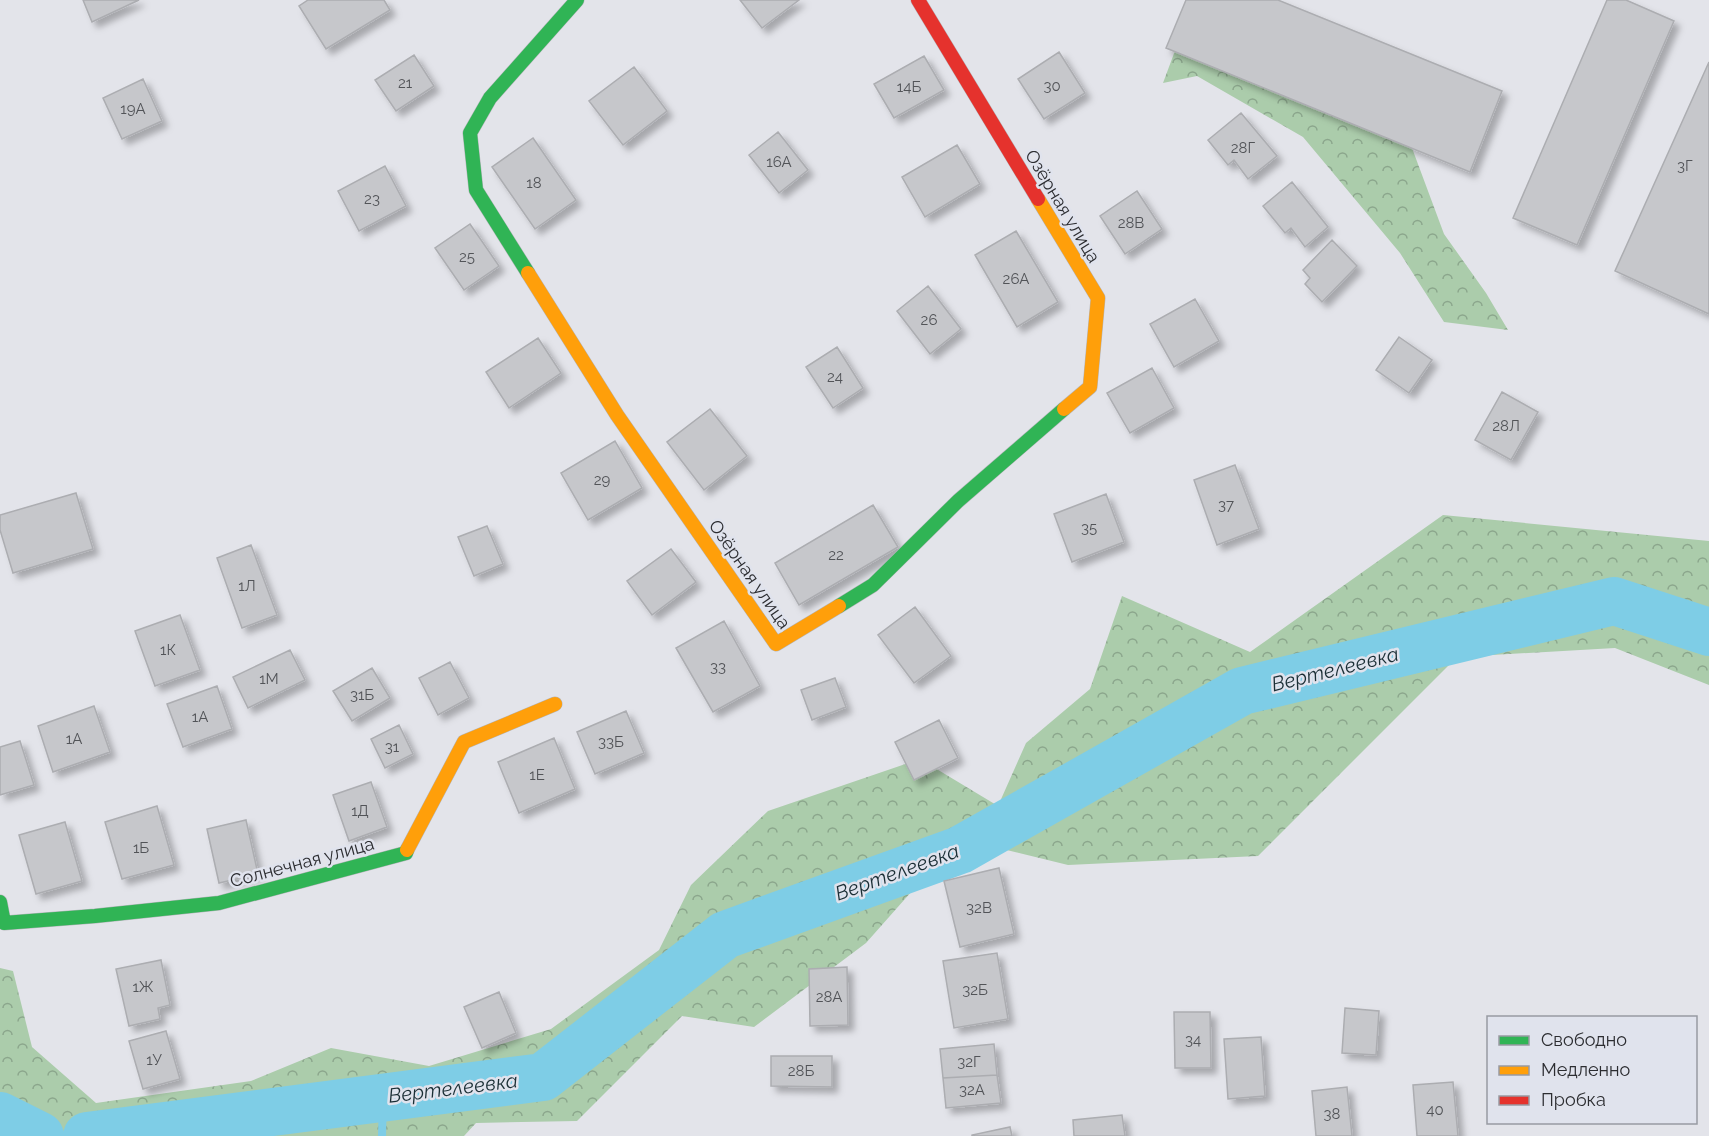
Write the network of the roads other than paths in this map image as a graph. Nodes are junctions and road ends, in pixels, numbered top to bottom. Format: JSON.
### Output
{"nodes":[{"id":1,"x":577,"y":0,"type":"edge"},
{"id":2,"x":918,"y":0,"type":"edge"},
{"id":3,"x":555,"y":704,"type":"dead end"},
{"id":4,"x":0,"y":902,"type":"edge"}],
"edges":[{"from":1,"to":2,"type":"street","name":"Озёрная улица"},
{"from":3,"to":4,"type":"street","name":"Солнечная улица"}]}
